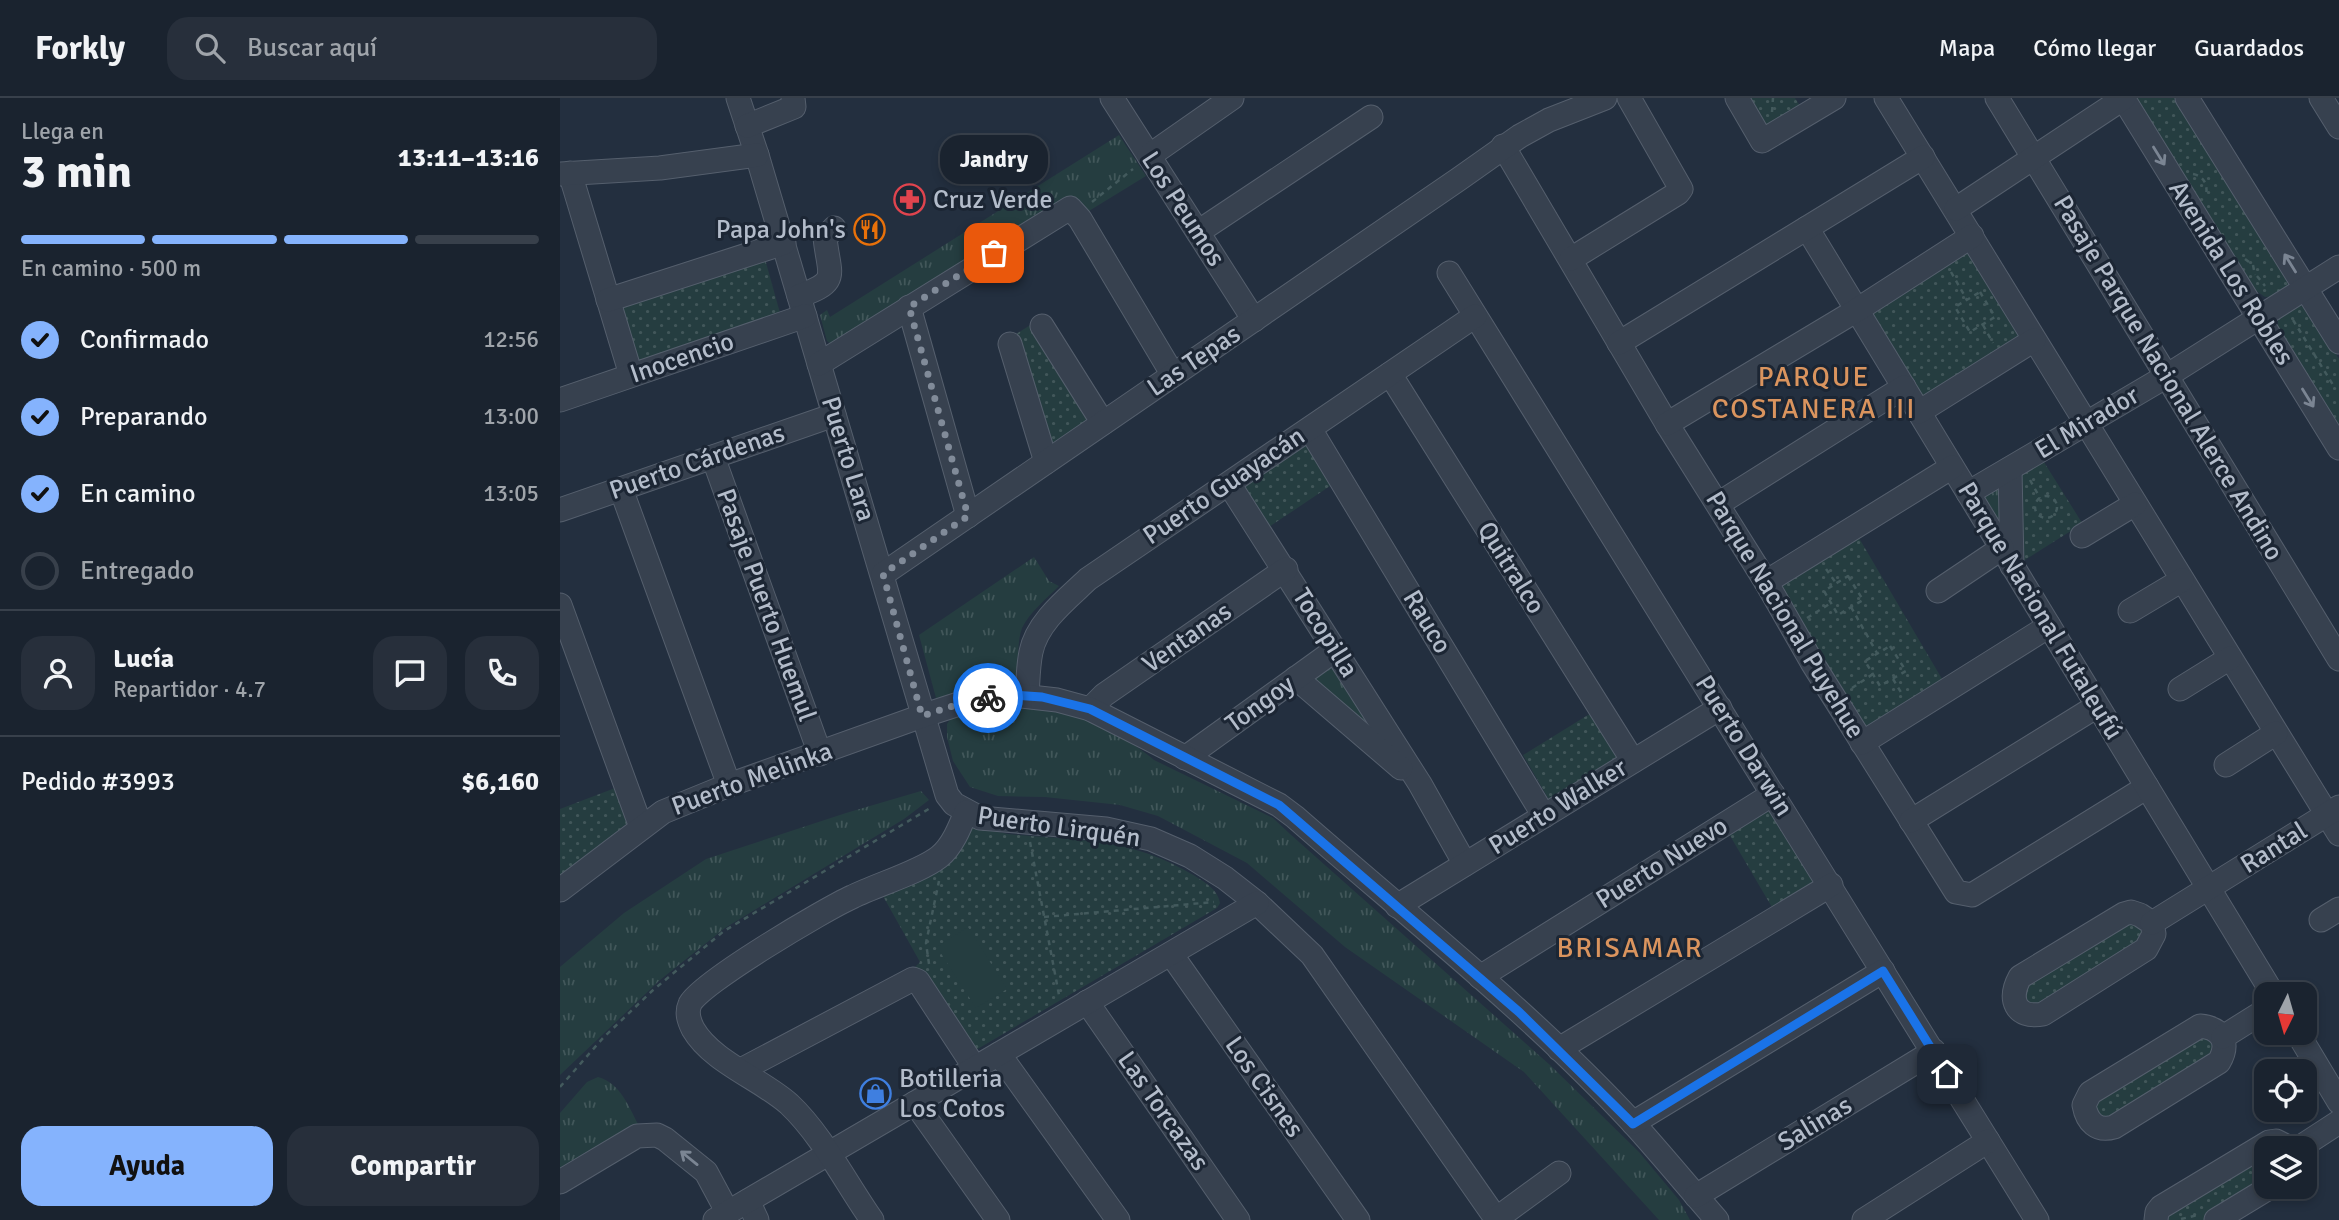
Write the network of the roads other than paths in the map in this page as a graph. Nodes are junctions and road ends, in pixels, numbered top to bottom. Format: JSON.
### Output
{"nodes":[{"id":1,"x":737,"y":98,"type":"edge"},
{"id":2,"x":1112,"y":98,"type":"edge"},
{"id":3,"x":1232,"y":98,"type":"edge"},
{"id":4,"x":1605,"y":98,"type":"edge"},
{"id":5,"x":1629,"y":98,"type":"edge"},
{"id":6,"x":1737,"y":98,"type":"edge"},
{"id":7,"x":1834,"y":98,"type":"edge"},
{"id":8,"x":1886,"y":98,"type":"edge"},
{"id":9,"x":1997,"y":98,"type":"edge"},
{"id":10,"x":2124,"y":98,"type":"edge"},
{"id":11,"x":2187,"y":98,"type":"edge"},
{"id":12,"x":2321,"y":98,"type":"edge"},
{"id":13,"x":793,"y":103,"type":"edge"},
{"id":14,"x":1371,"y":117,"type":"dead end"},
{"id":15,"x":747,"y":126,"type":"junction"},
{"id":16,"x":2339,"y":127,"type":"edge"},
{"id":17,"x":1503,"y":146,"type":"junction"},
{"id":18,"x":757,"y":155,"type":"junction"},
{"id":19,"x":1149,"y":156,"type":"junction"},
{"id":20,"x":2034,"y":156,"type":"junction"},
{"id":21,"x":1923,"y":158,"type":"junction"},
{"id":22,"x":565,"y":174,"type":"edge"},
{"id":23,"x":1956,"y":209,"type":"junction"},
{"id":24,"x":834,"y":228,"type":"dead end"},
{"id":25,"x":1807,"y":228,"type":"junction"},
{"id":26,"x":1198,"y":232,"type":"junction"},
{"id":27,"x":1972,"y":236,"type":"junction"},
{"id":28,"x":784,"y":243,"type":"junction"},
{"id":29,"x":1571,"y":259,"type":"junction"},
{"id":30,"x":2339,"y":267,"type":"edge"},
{"id":31,"x":1449,"y":273,"type":"dead end"},
{"id":32,"x":2306,"y":288,"type":"junction"},
{"id":33,"x":608,"y":300,"type":"junction"},
{"id":34,"x":802,"y":306,"type":"junction"},
{"id":35,"x":909,"y":307,"type":"junction"},
{"id":36,"x":1857,"y":310,"type":"junction"},
{"id":37,"x":1475,"y":316,"type":"junction"},
{"id":38,"x":2259,"y":319,"type":"junction"},
{"id":39,"x":1254,"y":320,"type":"junction"},
{"id":40,"x":1042,"y":326,"type":"dead end"},
{"id":41,"x":2034,"y":340,"type":"junction"},
{"id":42,"x":2339,"y":342,"type":"edge"},
{"id":43,"x":1619,"y":343,"type":"junction"},
{"id":44,"x":1010,"y":344,"type":"dead end"},
{"id":45,"x":819,"y":363,"type":"junction"},
{"id":46,"x":1390,"y":374,"type":"junction"},
{"id":47,"x":631,"y":375,"type":"junction"},
{"id":48,"x":1173,"y":375,"type":"junction"},
{"id":49,"x":2165,"y":377,"type":"junction"},
{"id":50,"x":1904,"y":387,"type":"junction"},
{"id":51,"x":560,"y":400,"type":"edge"},
{"id":52,"x":1919,"y":412,"type":"junction"},
{"id":53,"x":834,"y":415,"type":"junction"},
{"id":54,"x":1103,"y":423,"type":"junction"},
{"id":55,"x":1667,"y":424,"type":"junction"},
{"id":56,"x":2085,"y":424,"type":"junction"},
{"id":57,"x":1310,"y":429,"type":"junction"},
{"id":58,"x":2339,"y":448,"type":"edge"},
{"id":59,"x":713,"y":457,"type":"junction"},
{"id":60,"x":1046,"y":462,"type":"junction"},
{"id":61,"x":1952,"y":467,"type":"junction"},
{"id":62,"x":2010,"y":469,"type":"junction"},
{"id":63,"x":1229,"y":484,"type":"junction"},
{"id":64,"x":621,"y":489,"type":"junction"},
{"id":65,"x":1968,"y":493,"type":"junction"},
{"id":66,"x":1718,"y":504,"type":"junction"},
{"id":67,"x":2135,"y":504,"type":"junction"},
{"id":68,"x":560,"y":510,"type":"edge"},
{"id":69,"x":968,"y":516,"type":"junction"},
{"id":70,"x":2082,"y":536,"type":"dead end"},
{"id":71,"x":2007,"y":557,"type":"junction"},
{"id":72,"x":1286,"y":569,"type":"junction"},
{"id":73,"x":883,"y":574,"type":"junction"},
{"id":74,"x":2182,"y":580,"type":"junction"},
{"id":75,"x":1766,"y":582,"type":"junction"},
{"id":76,"x":1938,"y":591,"type":"dead end"},
{"id":77,"x":560,"y":605,"type":"edge"},
{"id":78,"x":2130,"y":611,"type":"dead end"},
{"id":79,"x":2049,"y":626,"type":"junction"},
{"id":80,"x":1335,"y":650,"type":"junction"},
{"id":81,"x":2230,"y":658,"type":"junction"},
{"id":82,"x":2339,"y":659,"type":"edge"},
{"id":83,"x":1296,"y":678,"type":"junction"},
{"id":84,"x":2180,"y":689,"type":"dead end"},
{"id":85,"x":1027,"y":696,"type":"junction"},
{"id":86,"x":2097,"y":706,"type":"junction"},
{"id":87,"x":1720,"y":708,"type":"junction"},
{"id":88,"x":1090,"y":709,"type":"junction"},
{"id":89,"x":922,"y":716,"type":"junction"},
{"id":90,"x":2276,"y":733,"type":"junction"},
{"id":91,"x":1862,"y":743,"type":"junction"},
{"id":92,"x":820,"y":754,"type":"junction"},
{"id":93,"x":1185,"y":758,"type":"junction"},
{"id":94,"x":1633,"y":761,"type":"junction"},
{"id":95,"x":2226,"y":765,"type":"dead end"},
{"id":96,"x":1420,"y":784,"type":"junction"},
{"id":97,"x":729,"y":785,"type":"junction"},
{"id":98,"x":2147,"y":787,"type":"junction"},
{"id":99,"x":1773,"y":794,"type":"junction"},
{"id":100,"x":966,"y":812,"type":"junction"},
{"id":101,"x":1544,"y":816,"type":"junction"},
{"id":102,"x":2335,"y":819,"type":"edge"},
{"id":103,"x":1911,"y":821,"type":"junction"},
{"id":104,"x":641,"y":827,"type":"junction"},
{"id":105,"x":1465,"y":864,"type":"junction"},
{"id":106,"x":1830,"y":886,"type":"junction"},
{"id":107,"x":2209,"y":889,"type":"junction"},
{"id":108,"x":560,"y":890,"type":"edge"},
{"id":109,"x":1257,"y":903,"type":"junction"},
{"id":110,"x":1397,"y":906,"type":"junction"},
{"id":111,"x":2152,"y":923,"type":"junction"},
{"id":112,"x":1171,"y":954,"type":"junction"},
{"id":113,"x":1883,"y":971,"type":"junction"},
{"id":114,"x":1480,"y":977,"type":"junction"},
{"id":115,"x":2266,"y":982,"type":"edge"},
{"id":116,"x":1087,"y":1002,"type":"junction"},
{"id":117,"x":2254,"y":1018,"type":"edge"},
{"id":118,"x":2223,"y":1037,"type":"junction"},
{"id":119,"x":2305,"y":1045,"type":"edge"},
{"id":120,"x":1559,"y":1049,"type":"junction"},
{"id":121,"x":1934,"y":1051,"type":"junction"},
{"id":122,"x":999,"y":1054,"type":"junction"},
{"id":123,"x":975,"y":1068,"type":"junction"},
{"id":124,"x":741,"y":1070,"type":"junction"},
{"id":125,"x":2339,"y":1102,"type":"edge"},
{"id":126,"x":915,"y":1103,"type":"junction"},
{"id":127,"x":2339,"y":1122,"type":"edge"},
{"id":128,"x":1633,"y":1124,"type":"junction"},
{"id":129,"x":2317,"y":1137,"type":"edge"},
{"id":130,"x":1989,"y":1141,"type":"junction"},
{"id":131,"x":2254,"y":1151,"type":"edge"},
{"id":132,"x":828,"y":1154,"type":"junction"},
{"id":133,"x":1559,"y":1173,"type":"dead end"},
{"id":134,"x":560,"y":1182,"type":"edge"},
{"id":135,"x":1696,"y":1196,"type":"junction"},
{"id":136,"x":2254,"y":1197,"type":"edge"},
{"id":137,"x":737,"y":1213,"type":"edge"},
{"id":138,"x":1496,"y":1219,"type":"edge"},
{"id":139,"x":872,"y":1220,"type":"edge"},
{"id":140,"x":998,"y":1220,"type":"edge"},
{"id":141,"x":1118,"y":1220,"type":"edge"},
{"id":142,"x":1238,"y":1220,"type":"edge"},
{"id":143,"x":1358,"y":1220,"type":"edge"},
{"id":144,"x":1717,"y":1220,"type":"edge"},
{"id":145,"x":1864,"y":1220,"type":"edge"},
{"id":146,"x":2037,"y":1220,"type":"edge"},
{"id":147,"x":2156,"y":1220,"type":"edge"},
{"id":148,"x":2216,"y":1220,"type":"edge"}],
"edges":[{"from":1,"to":15,"type":"street","name":"Puerto Lara"},
{"from":2,"to":19,"type":"street","name":"Los Peumos"},
{"from":3,"to":19,"type":"street"},
{"from":4,"to":17,"type":"street","name":"Las Tepas"},
{"from":5,"to":29,"type":"street"},
{"from":6,"to":7,"type":"street"},
{"from":8,"to":21,"type":"street"},
{"from":9,"to":20,"type":"street","name":"Pasaje Parque Nacional Alerce Andino"},
{"from":10,"to":20,"type":"street"},
{"from":10,"to":38,"type":"street","name":"Avenida Los Robles","one_way":true},
{"from":32,"to":11,"type":"street","one_way":true},
{"from":12,"to":16,"type":"street"},
{"from":13,"to":15,"type":"street"},
{"from":14,"to":26,"type":"street"},
{"from":15,"to":18,"type":"street","name":"Puerto Lara"},
{"from":17,"to":29,"type":"street","name":"Parque Nacional Puyehue"},
{"from":17,"to":39,"type":"street","name":"Las Tepas"},
{"from":18,"to":22,"type":"street"},
{"from":18,"to":28,"type":"street","name":"Puerto Lara"},
{"from":19,"to":26,"type":"street","name":"Los Peumos"},
{"from":20,"to":23,"type":"street"},
{"from":20,"to":49,"type":"street","name":"Pasaje Parque Nacional Alerce Andino"},
{"from":21,"to":23,"type":"street"},
{"from":21,"to":25,"type":"street"},
{"from":22,"to":33,"type":"street"},
{"from":23,"to":27,"type":"street"},
{"from":24,"to":34,"type":"street","name":"Inocencio"},
{"from":25,"to":36,"type":"street","name":"Parque Nacional Futaleufú"},
{"from":25,"to":43,"type":"street"},
{"from":26,"to":39,"type":"street","name":"Los Peumos"},
{"from":27,"to":36,"type":"street"},
{"from":27,"to":41,"type":"street"},
{"from":28,"to":33,"type":"street"},
{"from":28,"to":34,"type":"street","name":"Puerto Lara"},
{"from":29,"to":43,"type":"street","name":"Parque Nacional Puyehue"},
{"from":30,"to":32,"type":"street","name":"El Mirador"},
{"from":31,"to":37,"type":"street","name":"Puerto Darwin"},
{"from":32,"to":38,"type":"street","name":"El Mirador"},
{"from":32,"to":42,"type":"street"},
{"from":33,"to":47,"type":"street"},
{"from":34,"to":45,"type":"street","name":"Puerto Lara"},
{"from":34,"to":47,"type":"street","name":"Inocencio"},
{"from":35,"to":45,"type":"street"},
{"from":35,"to":48,"type":"street"},
{"from":35,"to":69,"type":"street"},
{"from":36,"to":50,"type":"street","name":"Parque Nacional Futaleufú"},
{"from":36,"to":55,"type":"street"},
{"from":37,"to":46,"type":"street","name":"Puerto Guayacán"},
{"from":37,"to":87,"type":"street","name":"Puerto Darwin"},
{"from":38,"to":49,"type":"street","name":"El Mirador"},
{"from":38,"to":58,"type":"street","name":"Avenida Los Robles","one_way":true},
{"from":39,"to":48,"type":"street","name":"Las Tepas"},
{"from":40,"to":54,"type":"street"},
{"from":41,"to":52,"type":"street"},
{"from":41,"to":56,"type":"street"},
{"from":43,"to":55,"type":"street","name":"Parque Nacional Puyehue"},
{"from":44,"to":60,"type":"street"},
{"from":45,"to":53,"type":"street","name":"Puerto Lara"},
{"from":46,"to":57,"type":"street","name":"Puerto Guayacán"},
{"from":46,"to":94,"type":"street","name":"Quitralco"},
{"from":47,"to":51,"type":"street","name":"Inocencio"},
{"from":48,"to":54,"type":"street","name":"Las Tepas"},
{"from":49,"to":56,"type":"street","name":"El Mirador"},
{"from":49,"to":82,"type":"street","name":"Pasaje Parque Nacional Alerce Andino"},
{"from":50,"to":52,"type":"street","name":"Parque Nacional Futaleufú"},
{"from":50,"to":66,"type":"street"},
{"from":52,"to":61,"type":"street","name":"Parque Nacional Futaleufú"},
{"from":53,"to":59,"type":"street","name":"Puerto Cárdenas"},
{"from":53,"to":73,"type":"street","name":"Puerto Lara"},
{"from":54,"to":60,"type":"street","name":"Las Tepas"},
{"from":55,"to":66,"type":"street","name":"Parque Nacional Puyehue"},
{"from":56,"to":62,"type":"street","name":"El Mirador"},
{"from":56,"to":67,"type":"street"},
{"from":57,"to":63,"type":"street","name":"Puerto Guayacán"},
{"from":57,"to":101,"type":"street","name":"Rauco"},
{"from":59,"to":64,"type":"street","name":"Puerto Cárdenas"},
{"from":59,"to":92,"type":"street","name":"Pasaje Puerto Huemul"},
{"from":60,"to":69,"type":"street","name":"Las Tepas"},
{"from":61,"to":65,"type":"street","name":"Parque Nacional Futaleufú"},
{"from":61,"to":75,"type":"street"},
{"from":62,"to":65,"type":"street","name":"El Mirador"},
{"from":62,"to":71,"type":"street","name":"El Mirador"},
{"from":63,"to":72,"type":"street","name":"Tocopilla"},
{"from":63,"to":85,"type":"street","name":"Puerto Guayacán"},
{"from":64,"to":68,"type":"street","name":"Puerto Cárdenas"},
{"from":64,"to":97,"type":"street"},
{"from":65,"to":71,"type":"street","name":"Parque Nacional Futaleufú"},
{"from":66,"to":75,"type":"street","name":"Parque Nacional Puyehue"},
{"from":67,"to":70,"type":"street"},
{"from":67,"to":74,"type":"street"},
{"from":69,"to":73,"type":"street","name":"Las Tepas"},
{"from":71,"to":76,"type":"street"},
{"from":71,"to":79,"type":"street","name":"Parque Nacional Futaleufú"},
{"from":72,"to":80,"type":"street","name":"Tocopilla"},
{"from":72,"to":88,"type":"street","name":"Ventanas"},
{"from":73,"to":89,"type":"street","name":"Puerto Lara"},
{"from":74,"to":78,"type":"street"},
{"from":74,"to":81,"type":"street"},
{"from":75,"to":91,"type":"street","name":"Parque Nacional Puyehue"},
{"from":77,"to":104,"type":"street"},
{"from":79,"to":86,"type":"street","name":"Parque Nacional Futaleufú"},
{"from":79,"to":91,"type":"street"},
{"from":80,"to":83,"type":"street","name":"Tongoy"},
{"from":80,"to":96,"type":"street","name":"Tocopilla"},
{"from":81,"to":84,"type":"street"},
{"from":81,"to":90,"type":"street"},
{"from":83,"to":93,"type":"street","name":"Tongoy"},
{"from":83,"to":96,"type":"street","name":"Tocopilla"},
{"from":85,"to":88,"type":"street","name":"Puerto Melinka"},
{"from":85,"to":89,"type":"street","name":"Puerto Melinka"},
{"from":86,"to":98,"type":"street","name":"Parque Nacional Futaleufú"},
{"from":86,"to":103,"type":"street"},
{"from":87,"to":94,"type":"street","name":"Puerto Walker"},
{"from":87,"to":99,"type":"street","name":"Puerto Darwin"},
{"from":88,"to":93,"type":"street","name":"Puerto Melinka"},
{"from":89,"to":92,"type":"street","name":"Puerto Melinka"},
{"from":89,"to":100,"type":"street","name":"Puerto Lara"},
{"from":90,"to":95,"type":"street"},
{"from":90,"to":102,"type":"street"},
{"from":91,"to":103,"type":"street","name":"Parque Nacional Puyehue"},
{"from":92,"to":97,"type":"street","name":"Puerto Melinka"},
{"from":93,"to":110,"type":"street","name":"Puerto Melinka"},
{"from":94,"to":101,"type":"street","name":"Puerto Walker"},
{"from":96,"to":105,"type":"street","name":"Tocopilla"},
{"from":97,"to":104,"type":"street","name":"Puerto Melinka"},
{"from":98,"to":103,"type":"street","name":"Parque Nacional Puyehue"},
{"from":98,"to":107,"type":"street","name":"Parque Nacional Futaleufú"},
{"from":99,"to":106,"type":"street","name":"Puerto Darwin"},
{"from":99,"to":114,"type":"street","name":"Puerto Nuevo"},
{"from":100,"to":109,"type":"street","name":"Puerto Lirquén"},
{"from":100,"to":124,"type":"street","name":"Puerto Lirquén"},
{"from":101,"to":105,"type":"street","name":"Puerto Walker"},
{"from":102,"to":107,"type":"street","name":"Rantal"},
{"from":104,"to":108,"type":"street","name":"Puerto Melinka"},
{"from":105,"to":110,"type":"street","name":"Puerto Walker"},
{"from":106,"to":113,"type":"street","name":"Puerto Darwin"},
{"from":106,"to":120,"type":"street"},
{"from":107,"to":111,"type":"street","name":"Rantal"},
{"from":107,"to":115,"type":"street","name":"Parque Nacional Futaleufú"},
{"from":109,"to":112,"type":"street"},
{"from":109,"to":138,"type":"street","name":"Puerto Lirquén"},
{"from":110,"to":114,"type":"street","name":"Puerto Melinka"},
{"from":111,"to":111,"type":"street"},
{"from":112,"to":116,"type":"street"},
{"from":112,"to":143,"type":"street","name":"Los Cisnes"},
{"from":113,"to":121,"type":"street","name":"Puerto Darwin"},
{"from":113,"to":128,"type":"street"},
{"from":114,"to":120,"type":"street","name":"Puerto Melinka"},
{"from":116,"to":122,"type":"street"},
{"from":116,"to":142,"type":"street","name":"Las Torcazas"},
{"from":117,"to":118,"type":"street"},
{"from":118,"to":118,"type":"street"},
{"from":119,"to":125,"type":"street"},
{"from":120,"to":128,"type":"street","name":"Puerto Melinka"},
{"from":121,"to":130,"type":"street","name":"Puerto Darwin"},
{"from":121,"to":135,"type":"street","name":"Salinas"},
{"from":122,"to":123,"type":"street"},
{"from":122,"to":141,"type":"street"},
{"from":123,"to":124,"type":"street"},
{"from":123,"to":126,"type":"street"},
{"from":124,"to":132,"type":"street"},
{"from":126,"to":132,"type":"street"},
{"from":126,"to":140,"type":"street"},
{"from":127,"to":129,"type":"street"},
{"from":128,"to":135,"type":"street","name":"Puerto Melinka"},
{"from":130,"to":145,"type":"street"},
{"from":130,"to":146,"type":"street","name":"Puerto Darwin"},
{"from":131,"to":147,"type":"street"},
{"from":132,"to":137,"type":"street"},
{"from":132,"to":139,"type":"street"},
{"from":133,"to":138,"type":"street"},
{"from":137,"to":134,"type":"street","one_way":true},
{"from":135,"to":144,"type":"street","name":"Puerto Melinka"},
{"from":136,"to":148,"type":"street"}]}
